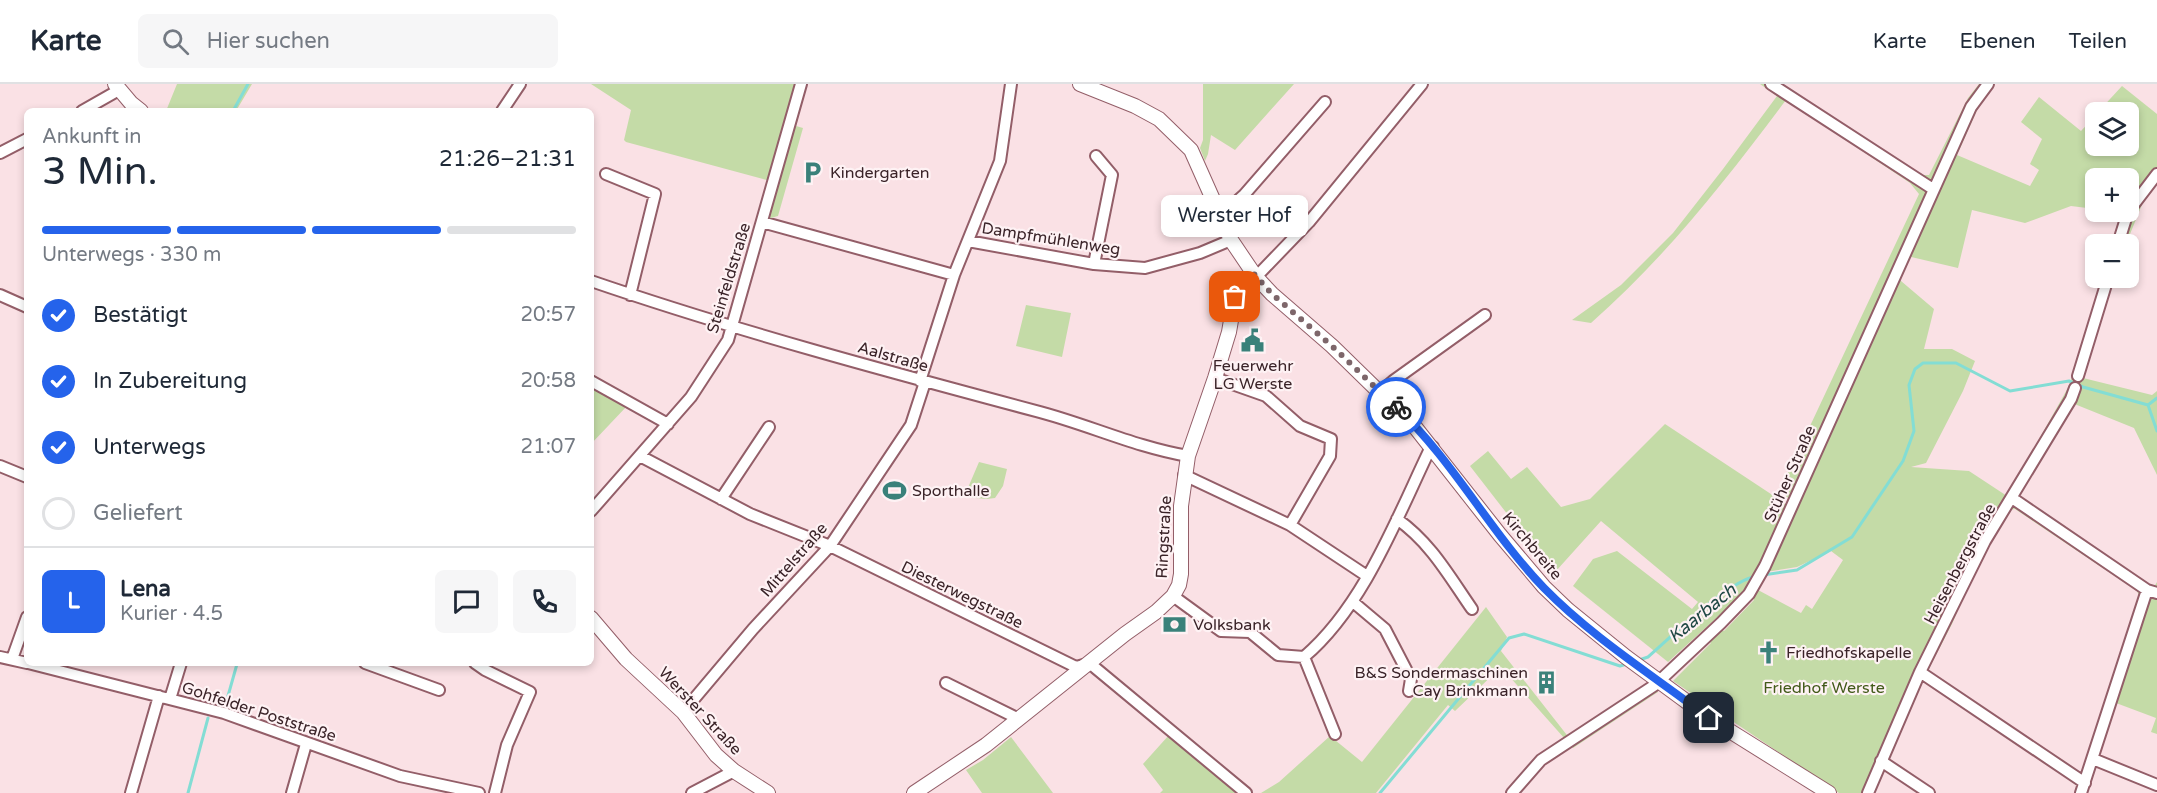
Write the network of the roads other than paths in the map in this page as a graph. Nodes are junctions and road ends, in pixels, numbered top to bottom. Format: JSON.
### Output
{"nodes":[{"id":1,"x":520,"y":84,"type":"edge"},
{"id":2,"x":801,"y":84,"type":"edge"},
{"id":3,"x":1011,"y":84,"type":"edge"},
{"id":4,"x":1080,"y":84,"type":"edge"},
{"id":5,"x":1422,"y":84,"type":"edge"},
{"id":6,"x":1771,"y":84,"type":"edge"},
{"id":7,"x":1988,"y":84,"type":"edge"},
{"id":8,"x":117,"y":87,"type":"edge"},
{"id":9,"x":1325,"y":102,"type":"dead end"},
{"id":10,"x":86,"y":108,"type":"edge"},
{"id":11,"x":138,"y":108,"type":"edge"},
{"id":12,"x":504,"y":108,"type":"edge"},
{"id":13,"x":24,"y":141,"type":"edge"},
{"id":14,"x":0,"y":153,"type":"edge"},
{"id":15,"x":1096,"y":156,"type":"dead end"},
{"id":16,"x":606,"y":174,"type":"dead end"},
{"id":17,"x":2157,"y":174,"type":"edge"},
{"id":18,"x":1933,"y":189,"type":"junction"},
{"id":19,"x":1218,"y":213,"type":"junction"},
{"id":20,"x":762,"y":222,"type":"junction"},
{"id":21,"x":2121,"y":234,"type":"edge"},
{"id":22,"x":1231,"y":240,"type":"junction"},
{"id":23,"x":968,"y":241,"type":"junction"},
{"id":24,"x":1094,"y":264,"type":"junction"},
{"id":25,"x":954,"y":275,"type":"junction"},
{"id":26,"x":1255,"y":275,"type":"junction"},
{"id":27,"x":594,"y":282,"type":"edge"},
{"id":28,"x":2105,"y":288,"type":"edge"},
{"id":29,"x":0,"y":295,"type":"edge"},
{"id":30,"x":630,"y":295,"type":"junction"},
{"id":31,"x":24,"y":306,"type":"edge"},
{"id":32,"x":1485,"y":315,"type":"dead end"},
{"id":33,"x":733,"y":327,"type":"junction"},
{"id":34,"x":2078,"y":375,"type":"dead end"},
{"id":35,"x":1215,"y":378,"type":"junction"},
{"id":36,"x":922,"y":381,"type":"junction"},
{"id":37,"x":594,"y":383,"type":"edge"},
{"id":38,"x":2075,"y":388,"type":"dead end"},
{"id":39,"x":1380,"y":392,"type":"junction"},
{"id":40,"x":668,"y":424,"type":"junction"},
{"id":41,"x":769,"y":426,"type":"dead end"},
{"id":42,"x":1433,"y":447,"type":"junction"},
{"id":43,"x":640,"y":456,"type":"junction"},
{"id":44,"x":1188,"y":456,"type":"junction"},
{"id":45,"x":0,"y":466,"type":"edge"},
{"id":46,"x":1184,"y":475,"type":"junction"},
{"id":47,"x":24,"y":476,"type":"edge"},
{"id":48,"x":2012,"y":498,"type":"junction"},
{"id":49,"x":721,"y":499,"type":"junction"},
{"id":50,"x":594,"y":508,"type":"edge"},
{"id":51,"x":1396,"y":519,"type":"junction"},
{"id":52,"x":1290,"y":525,"type":"junction"},
{"id":53,"x":830,"y":546,"type":"junction"},
{"id":54,"x":1367,"y":576,"type":"junction"},
{"id":55,"x":2152,"y":591,"type":"edge"},
{"id":56,"x":1173,"y":596,"type":"junction"},
{"id":57,"x":1353,"y":602,"type":"junction"},
{"id":58,"x":1472,"y":609,"type":"dead end"},
{"id":59,"x":594,"y":622,"type":"edge"},
{"id":60,"x":24,"y":625,"type":"edge"},
{"id":61,"x":0,"y":657,"type":"edge"},
{"id":62,"x":1304,"y":657,"type":"junction"},
{"id":63,"x":12,"y":659,"type":"junction"},
{"id":64,"x":24,"y":662,"type":"edge"},
{"id":65,"x":1087,"y":664,"type":"junction"},
{"id":66,"x":40,"y":666,"type":"edge"},
{"id":67,"x":180,"y":666,"type":"edge"},
{"id":68,"x":373,"y":666,"type":"edge"},
{"id":69,"x":479,"y":666,"type":"edge"},
{"id":70,"x":1920,"y":672,"type":"junction"},
{"id":71,"x":1660,"y":681,"type":"junction"},
{"id":72,"x":946,"y":683,"type":"dead end"},
{"id":73,"x":439,"y":690,"type":"dead end"},
{"id":74,"x":1409,"y":691,"type":"dead end"},
{"id":75,"x":164,"y":697,"type":"junction"},
{"id":76,"x":683,"y":712,"type":"junction"},
{"id":77,"x":1019,"y":719,"type":"junction"},
{"id":78,"x":1335,"y":734,"type":"dead end"},
{"id":79,"x":306,"y":744,"type":"junction"},
{"id":80,"x":2093,"y":759,"type":"junction"},
{"id":81,"x":1881,"y":761,"type":"junction"},
{"id":82,"x":734,"y":771,"type":"junction"},
{"id":83,"x":2157,"y":785,"type":"edge"},
{"id":84,"x":2083,"y":788,"type":"edge"},
{"id":85,"x":131,"y":793,"type":"edge"},
{"id":86,"x":292,"y":793,"type":"edge"},
{"id":87,"x":479,"y":793,"type":"edge"},
{"id":88,"x":495,"y":793,"type":"edge"},
{"id":89,"x":692,"y":793,"type":"edge"},
{"id":90,"x":768,"y":793,"type":"edge"},
{"id":91,"x":914,"y":793,"type":"edge"},
{"id":92,"x":1246,"y":793,"type":"edge"},
{"id":93,"x":1512,"y":793,"type":"edge"},
{"id":94,"x":1828,"y":793,"type":"edge"},
{"id":95,"x":1868,"y":793,"type":"edge"},
{"id":96,"x":1929,"y":793,"type":"edge"}],
"edges":[{"from":1,"to":12,"type":"street"},
{"from":2,"to":20,"type":"street","name":"Steinfeldstraße"},
{"from":3,"to":23,"type":"street","name":"Mittelstraße"},
{"from":4,"to":19,"type":"street"},
{"from":5,"to":26,"type":"street"},
{"from":6,"to":18,"type":"street"},
{"from":7,"to":18,"type":"street","name":"Stüher Straße"},
{"from":8,"to":10,"type":"street"},
{"from":8,"to":11,"type":"street"},
{"from":9,"to":19,"type":"street"},
{"from":13,"to":14,"type":"street"},
{"from":15,"to":24,"type":"street"},
{"from":16,"to":30,"type":"street"},
{"from":17,"to":21,"type":"street"},
{"from":18,"to":71,"type":"street","name":"Stüher Straße"},
{"from":19,"to":22,"type":"street"},
{"from":20,"to":25,"type":"street"},
{"from":20,"to":33,"type":"street","name":"Steinfeldstraße"},
{"from":22,"to":24,"type":"street","name":"Dampfmühlenweg"},
{"from":22,"to":26,"type":"street"},
{"from":23,"to":24,"type":"street","name":"Dampfmühlenweg"},
{"from":23,"to":25,"type":"street","name":"Mittelstraße"},
{"from":25,"to":36,"type":"street","name":"Mittelstraße"},
{"from":26,"to":35,"type":"street","name":"Ringstraße"},
{"from":26,"to":39,"type":"street","name":"Kirchbreite"},
{"from":27,"to":30,"type":"street","name":"Aalstraße"},
{"from":28,"to":34,"type":"street"},
{"from":29,"to":31,"type":"street"},
{"from":30,"to":33,"type":"street","name":"Aalstraße"},
{"from":32,"to":39,"type":"street"},
{"from":33,"to":36,"type":"street","name":"Aalstraße"},
{"from":33,"to":40,"type":"street","name":"Steinfeldstraße"},
{"from":35,"to":44,"type":"street","name":"Ringstraße"},
{"from":35,"to":52,"type":"street"},
{"from":36,"to":44,"type":"street","name":"Aalstraße"},
{"from":36,"to":53,"type":"street","name":"Mittelstraße"},
{"from":37,"to":40,"type":"street"},
{"from":38,"to":48,"type":"street","name":"Heisenbergstraße"},
{"from":39,"to":42,"type":"street","name":"Kirchbreite"},
{"from":40,"to":43,"type":"street","name":"Steinfeldstraße"},
{"from":41,"to":49,"type":"street"},
{"from":42,"to":51,"type":"street"},
{"from":42,"to":71,"type":"street","name":"Kirchbreite"},
{"from":43,"to":49,"type":"street","name":"Diesterwegstraße"},
{"from":43,"to":50,"type":"street","name":"Steinfeldstraße"},
{"from":44,"to":46,"type":"street","name":"Ringstraße"},
{"from":45,"to":47,"type":"street"},
{"from":46,"to":52,"type":"street"},
{"from":46,"to":56,"type":"street","name":"Ringstraße"},
{"from":48,"to":55,"type":"street"},
{"from":48,"to":70,"type":"street","name":"Heisenbergstraße"},
{"from":49,"to":53,"type":"street","name":"Diesterwegstraße"},
{"from":51,"to":54,"type":"street"},
{"from":51,"to":58,"type":"street"},
{"from":52,"to":54,"type":"street"},
{"from":53,"to":65,"type":"street","name":"Diesterwegstraße"},
{"from":53,"to":76,"type":"street","name":"Mittelstraße"},
{"from":54,"to":57,"type":"street"},
{"from":55,"to":80,"type":"street"},
{"from":56,"to":62,"type":"street"},
{"from":56,"to":65,"type":"street","name":"Ringstraße"},
{"from":57,"to":62,"type":"street"},
{"from":57,"to":74,"type":"street"},
{"from":59,"to":76,"type":"street","name":"Werster Straße"},
{"from":60,"to":63,"type":"street"},
{"from":61,"to":63,"type":"street","name":"Gohfelder Poststraße"},
{"from":62,"to":78,"type":"street"},
{"from":63,"to":64,"type":"street","name":"Gohfelder Poststraße"},
{"from":65,"to":77,"type":"street","name":"Ringstraße"},
{"from":65,"to":92,"type":"street","name":"Diesterwegstraße"},
{"from":66,"to":75,"type":"street","name":"Gohfelder Poststraße"},
{"from":67,"to":75,"type":"street"},
{"from":68,"to":73,"type":"street"},
{"from":69,"to":88,"type":"street"},
{"from":70,"to":81,"type":"street","name":"Heisenbergstraße"},
{"from":70,"to":84,"type":"street"},
{"from":71,"to":93,"type":"street","name":"Stüher Straße"},
{"from":71,"to":94,"type":"street","name":"Kirchbreite"},
{"from":72,"to":77,"type":"street"},
{"from":75,"to":79,"type":"street","name":"Gohfelder Poststraße"},
{"from":75,"to":85,"type":"street"},
{"from":76,"to":82,"type":"street","name":"Werster Straße"},
{"from":77,"to":91,"type":"street","name":"Ringstraße"},
{"from":79,"to":86,"type":"street"},
{"from":79,"to":87,"type":"street","name":"Gohfelder Poststraße"},
{"from":80,"to":83,"type":"street"},
{"from":80,"to":84,"type":"street"},
{"from":81,"to":95,"type":"street","name":"Heisenbergstraße"},
{"from":81,"to":96,"type":"street"},
{"from":82,"to":89,"type":"street"},
{"from":82,"to":90,"type":"street","name":"Werster Straße"}]}
